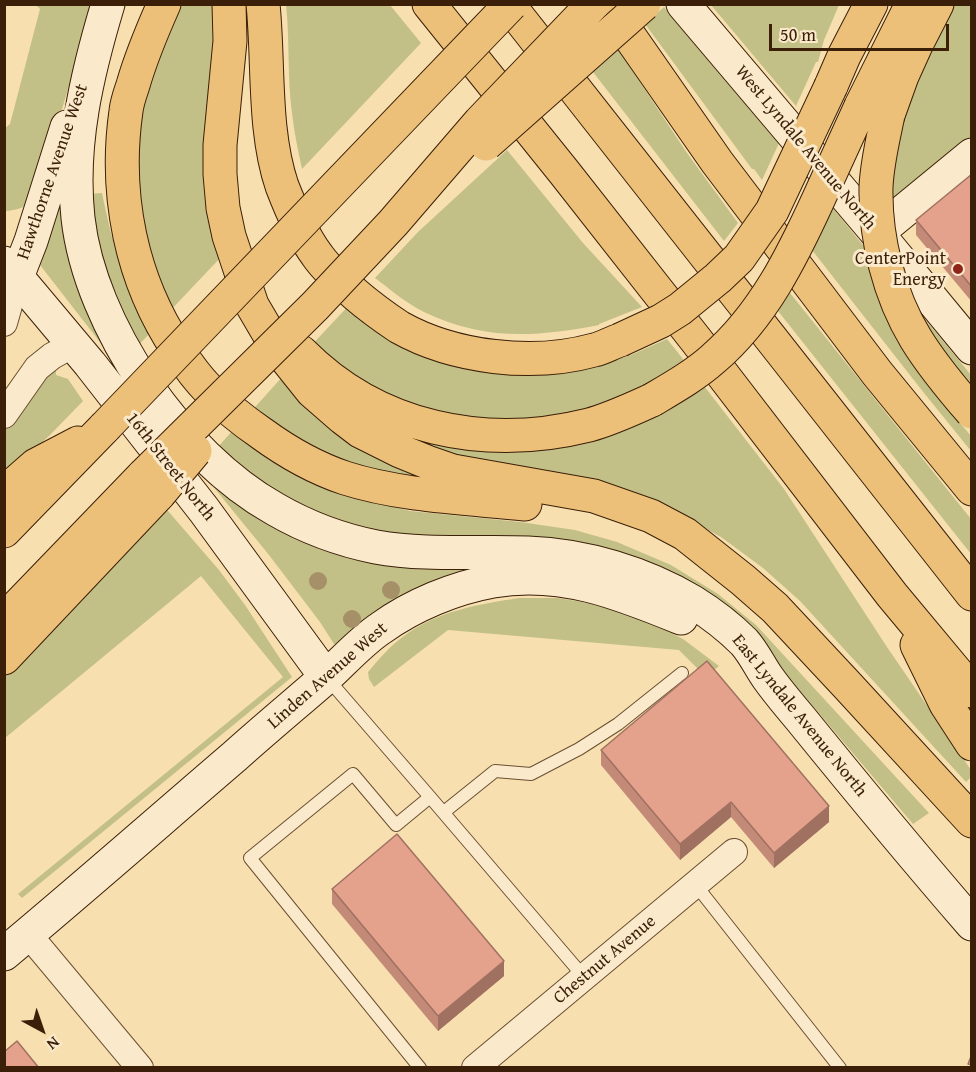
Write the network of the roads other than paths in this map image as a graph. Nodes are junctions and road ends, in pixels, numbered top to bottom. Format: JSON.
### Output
{"nodes":[{"id":1,"x":108,"y":4,"type":"edge"},
{"id":2,"x":164,"y":4,"type":"edge"},
{"id":3,"x":229,"y":4,"type":"edge"},
{"id":4,"x":263,"y":4,"type":"edge"},
{"id":5,"x":429,"y":4,"type":"edge"},
{"id":6,"x":510,"y":4,"type":"edge"},
{"id":7,"x":593,"y":4,"type":"edge"},
{"id":8,"x":607,"y":4,"type":"edge"},
{"id":9,"x":644,"y":4,"type":"edge"},
{"id":10,"x":682,"y":4,"type":"edge"},
{"id":11,"x":850,"y":4,"type":"edge"},
{"id":12,"x":871,"y":4,"type":"edge"},
{"id":13,"x":912,"y":4,"type":"edge"},
{"id":14,"x":937,"y":4,"type":"edge"},
{"id":15,"x":92,"y":55,"type":"junction"},
{"id":16,"x":844,"y":56,"type":"junction"},
{"id":17,"x":874,"y":111,"type":"junction"},
{"id":18,"x":972,"y":155,"type":"edge"},
{"id":19,"x":393,"y":223,"type":"junction"},
{"id":20,"x":877,"y":233,"type":"junction"},
{"id":21,"x":11,"y":270,"type":"edge"},
{"id":22,"x":252,"y":305,"type":"junction"},
{"id":23,"x":4,"y":323,"type":"edge"},
{"id":24,"x":72,"y":345,"type":"junction"},
{"id":25,"x":972,"y":348,"type":"edge"},
{"id":26,"x":972,"y":412,"type":"edge"},
{"id":27,"x":4,"y":415,"type":"edge"},
{"id":28,"x":103,"y":429,"type":"junction"},
{"id":29,"x":151,"y":485,"type":"junction"},
{"id":30,"x":972,"y":489,"type":"edge"},
{"id":31,"x":4,"y":493,"type":"edge"},
{"id":32,"x":4,"y":531,"type":"edge"},
{"id":33,"x":732,"y":572,"type":"junction"},
{"id":34,"x":972,"y":594,"type":"edge"},
{"id":35,"x":892,"y":595,"type":"junction"},
{"id":36,"x":4,"y":620,"type":"edge"},
{"id":37,"x":4,"y":658,"type":"edge"},
{"id":38,"x":682,"y":673,"type":"dead end"},
{"id":39,"x":326,"y":677,"type":"junction"},
{"id":40,"x":770,"y":682,"type":"junction"},
{"id":41,"x":972,"y":691,"type":"edge"},
{"id":42,"x":970,"y":742,"type":"edge"},
{"id":43,"x":430,"y":797,"type":"junction"},
{"id":44,"x":444,"y":812,"type":"junction"},
{"id":45,"x":972,"y":821,"type":"edge"},
{"id":46,"x":734,"y":852,"type":"dead end"},
{"id":47,"x":695,"y":884,"type":"junction"},
{"id":48,"x":972,"y":924,"type":"edge"},
{"id":49,"x":16,"y":944,"type":"edge"},
{"id":50,"x":584,"y":977,"type":"junction"},
{"id":51,"x":140,"y":1068,"type":"edge"},
{"id":52,"x":420,"y":1068,"type":"edge"},
{"id":53,"x":475,"y":1068,"type":"edge"},
{"id":54,"x":840,"y":1068,"type":"edge"}],
"edges":[{"from":1,"to":15,"type":"main road","name":"East Lyndale Avenue North"},
{"from":2,"to":33,"type":"highway"},
{"from":3,"to":22,"type":"highway"},
{"from":4,"to":16,"type":"highway","bridge":true},
{"from":5,"to":35,"type":"highway"},
{"from":6,"to":28,"type":"highway","bridge":true},
{"from":6,"to":34,"type":"highway"},
{"from":7,"to":19,"type":"highway","bridge":true},
{"from":8,"to":30,"type":"highway"},
{"from":9,"to":19,"type":"highway","bridge":true},
{"from":10,"to":20,"type":"main road","name":"West Lyndale Avenue North"},
{"from":11,"to":16,"type":"highway"},
{"from":12,"to":16,"type":"highway"},
{"from":13,"to":17,"type":"highway"},
{"from":14,"to":17,"type":"highway"},
{"from":15,"to":21,"type":"main road","name":"Hawthorne Avenue West"},
{"from":15,"to":40,"type":"main road","name":"East Lyndale Avenue North"},
{"from":17,"to":22,"type":"highway","bridge":true},
{"from":17,"to":26,"type":"highway","bridge":true},
{"from":18,"to":20,"type":"main road"},
{"from":19,"to":29,"type":"highway","bridge":true},
{"from":20,"to":25,"type":"main road","name":"West Lyndale Avenue North"},
{"from":21,"to":23,"type":"street","name":"Hawthorne Avenue West"},
{"from":21,"to":24,"type":"main road","name":"16th Street North"},
{"from":22,"to":33,"type":"highway"},
{"from":24,"to":27,"type":"street"},
{"from":24,"to":39,"type":"main road","name":"16th Street North"},
{"from":28,"to":31,"type":"highway"},
{"from":28,"to":32,"type":"highway"},
{"from":29,"to":36,"type":"highway"},
{"from":29,"to":37,"type":"highway"},
{"from":33,"to":45,"type":"highway"},
{"from":35,"to":41,"type":"highway"},
{"from":35,"to":42,"type":"highway"},
{"from":38,"to":44,"type":"lane"},
{"from":39,"to":40,"type":"main road","name":"Linden Avenue West"},
{"from":39,"to":43,"type":"lane"},
{"from":39,"to":49,"type":"main road","name":"Linden Avenue West"},
{"from":40,"to":48,"type":"main road","name":"East Lyndale Avenue North"},
{"from":43,"to":44,"type":"lane"},
{"from":43,"to":52,"type":"lane"},
{"from":44,"to":50,"type":"lane"},
{"from":46,"to":47,"type":"street","name":"Chestnut Avenue"},
{"from":47,"to":50,"type":"street","name":"Chestnut Avenue"},
{"from":47,"to":54,"type":"lane"},
{"from":49,"to":51,"type":"street"},
{"from":50,"to":53,"type":"street","name":"Chestnut Avenue"}]}
